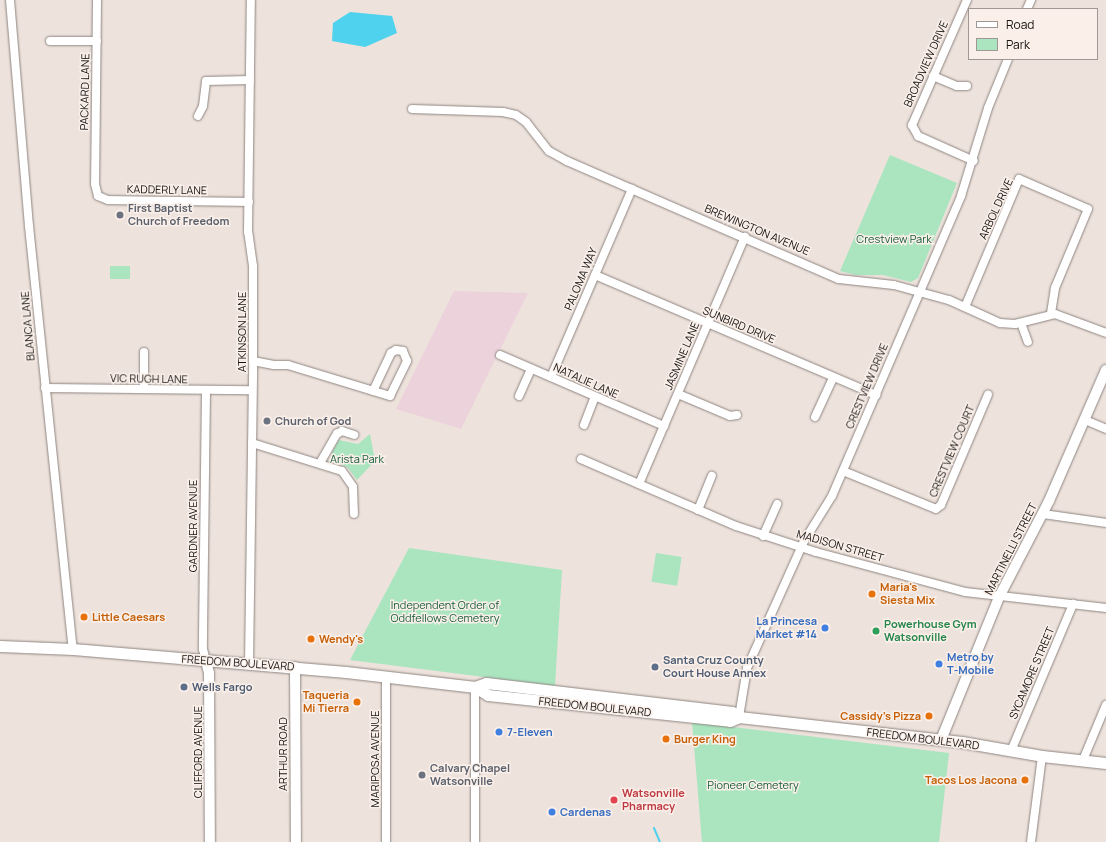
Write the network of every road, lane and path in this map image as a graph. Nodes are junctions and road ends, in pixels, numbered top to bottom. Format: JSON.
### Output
{"nodes":[{"id":1,"x":10,"y":0,"type":"edge"},
{"id":2,"x":97,"y":0,"type":"edge"},
{"id":3,"x":251,"y":0,"type":"edge"},
{"id":4,"x":967,"y":0,"type":"edge"},
{"id":5,"x":50,"y":41,"type":"dead end"},
{"id":6,"x":97,"y":41,"type":"junction"},
{"id":7,"x":1008,"y":60,"type":"edge"},
{"id":8,"x":933,"y":76,"type":"junction"},
{"id":9,"x":250,"y":80,"type":"junction"},
{"id":10,"x":967,"y":86,"type":"dead end"},
{"id":11,"x":412,"y":109,"type":"dead end"},
{"id":12,"x":198,"y":116,"type":"dead end"},
{"id":13,"x":974,"y":161,"type":"junction"},
{"id":14,"x":95,"y":184,"type":"joint"},
{"id":15,"x":632,"y":189,"type":"junction"},
{"id":16,"x":249,"y":202,"type":"junction"},
{"id":17,"x":745,"y":237,"type":"junction"},
{"id":18,"x":595,"y":275,"type":"junction"},
{"id":19,"x":920,"y":292,"type":"junction"},
{"id":20,"x":965,"y":307,"type":"junction"},
{"id":21,"x":1051,"y":314,"type":"junction"},
{"id":22,"x":1021,"y":323,"type":"junction"},
{"id":23,"x":708,"y":324,"type":"junction"},
{"id":24,"x":1106,"y":334,"type":"edge"},
{"id":25,"x":1028,"y":342,"type":"dead end"},
{"id":26,"x":144,"y":352,"type":"dead end"},
{"id":27,"x":500,"y":355,"type":"dead end"},
{"id":28,"x":253,"y":362,"type":"junction"},
{"id":29,"x":531,"y":368,"type":"junction"},
{"id":30,"x":1106,"y":370,"type":"edge"},
{"id":31,"x":551,"y":377,"type":"junction"},
{"id":32,"x":833,"y":378,"type":"junction"},
{"id":33,"x":45,"y":388,"type":"junction"},
{"id":34,"x":144,"y":389,"type":"junction"},
{"id":35,"x":206,"y":390,"type":"junction"},
{"id":36,"x":252,"y":390,"type":"junction"},
{"id":37,"x":373,"y":391,"type":"junction"},
{"id":38,"x":678,"y":394,"type":"junction"},
{"id":39,"x":876,"y":395,"type":"junction"},
{"id":40,"x":988,"y":395,"type":"dead end"},
{"id":41,"x":519,"y":396,"type":"dead end"},
{"id":42,"x":595,"y":397,"type":"junction"},
{"id":43,"x":737,"y":415,"type":"dead end"},
{"id":44,"x":815,"y":417,"type":"dead end"},
{"id":45,"x":1084,"y":420,"type":"junction"},
{"id":46,"x":584,"y":425,"type":"dead end"},
{"id":47,"x":664,"y":426,"type":"junction"},
{"id":48,"x":1106,"y":429,"type":"edge"},
{"id":49,"x":354,"y":435,"type":"dead end"},
{"id":50,"x":252,"y":443,"type":"junction"},
{"id":51,"x":581,"y":460,"type":"dead end"},
{"id":52,"x":320,"y":463,"type":"junction"},
{"id":53,"x":843,"y":471,"type":"junction"},
{"id":54,"x":712,"y":476,"type":"dead end"},
{"id":55,"x":638,"y":484,"type":"junction"},
{"id":56,"x":777,"y":504,"type":"dead end"},
{"id":57,"x":698,"y":510,"type":"junction"},
{"id":58,"x":354,"y":514,"type":"dead end"},
{"id":59,"x":1043,"y":514,"type":"junction"},
{"id":60,"x":1106,"y":523,"type":"edge"},
{"id":61,"x":763,"y":536,"type":"junction"},
{"id":62,"x":800,"y":547,"type":"junction"},
{"id":63,"x":999,"y":597,"type":"junction"},
{"id":64,"x":1073,"y":604,"type":"junction"},
{"id":65,"x":1106,"y":608,"type":"edge"},
{"id":66,"x":0,"y":646,"type":"edge"},
{"id":67,"x":73,"y":649,"type":"junction"},
{"id":68,"x":206,"y":661,"type":"junction"},
{"id":69,"x":250,"y":664,"type":"junction"},
{"id":70,"x":295,"y":667,"type":"junction"},
{"id":71,"x":386,"y":676,"type":"junction"},
{"id":72,"x":475,"y":687,"type":"junction"},
{"id":73,"x":1106,"y":705,"type":"edge"},
{"id":74,"x":740,"y":717,"type":"junction"},
{"id":75,"x":941,"y":740,"type":"junction"},
{"id":76,"x":1011,"y":751,"type":"junction"},
{"id":77,"x":1042,"y":756,"type":"junction"},
{"id":78,"x":1083,"y":760,"type":"junction"},
{"id":79,"x":1106,"y":763,"type":"edge"},
{"id":80,"x":210,"y":842,"type":"edge"},
{"id":81,"x":296,"y":842,"type":"edge"},
{"id":82,"x":386,"y":842,"type":"edge"},
{"id":83,"x":475,"y":842,"type":"edge"},
{"id":84,"x":1031,"y":842,"type":"edge"}],
"edges":[{"from":1,"to":33,"type":"street","name":"BLANCA LANE"},
{"from":2,"to":6,"type":"street","name":"PACKARD LANE"},
{"from":3,"to":9,"type":"street","name":"ATKINSON LANE"},
{"from":4,"to":8,"type":"street","name":"BROADVIEW DRIVE"},
{"from":5,"to":6,"type":"street"},
{"from":6,"to":14,"type":"street","name":"PACKARD LANE"},
{"from":7,"to":13,"type":"street","name":"CRESTVIEW DRIVE"},
{"from":8,"to":10,"type":"street"},
{"from":8,"to":13,"type":"street","name":"BROADVIEW DRIVE"},
{"from":9,"to":12,"type":"street"},
{"from":9,"to":16,"type":"street","name":"ATKINSON LANE"},
{"from":11,"to":15,"type":"street","name":"BREWINGTON AVENUE"},
{"from":13,"to":19,"type":"street","name":"CRESTVIEW DRIVE"},
{"from":14,"to":16,"type":"street","name":"KADDERLY LANE"},
{"from":15,"to":17,"type":"street","name":"BREWINGTON AVENUE"},
{"from":15,"to":18,"type":"street","name":"PALOMA WAY"},
{"from":16,"to":28,"type":"street","name":"ATKINSON LANE"},
{"from":17,"to":19,"type":"street","name":"BREWINGTON AVENUE"},
{"from":17,"to":23,"type":"street","name":"JASMINE LANE"},
{"from":18,"to":23,"type":"street","name":"SUNBIRD DRIVE"},
{"from":18,"to":31,"type":"street","name":"PALOMA WAY"},
{"from":19,"to":20,"type":"street","name":"BREWINGTON AVENUE"},
{"from":19,"to":39,"type":"street","name":"CRESTVIEW DRIVE"},
{"from":20,"to":21,"type":"street","name":"ARBOL DRIVE"},
{"from":20,"to":22,"type":"street","name":"BREWINGTON AVENUE"},
{"from":21,"to":22,"type":"street","name":"BREWINGTON AVENUE"},
{"from":21,"to":24,"type":"street"},
{"from":22,"to":25,"type":"street"},
{"from":23,"to":32,"type":"street","name":"SUNBIRD DRIVE"},
{"from":23,"to":38,"type":"street","name":"JASMINE LANE"},
{"from":26,"to":34,"type":"street"},
{"from":27,"to":29,"type":"street","name":"NATALIE LANE"},
{"from":28,"to":36,"type":"street","name":"ATKINSON LANE"},
{"from":28,"to":37,"type":"street"},
{"from":29,"to":31,"type":"street","name":"NATALIE LANE"},
{"from":29,"to":41,"type":"street"},
{"from":30,"to":45,"type":"street","name":"MARTINELLI STREET"},
{"from":31,"to":42,"type":"street","name":"NATALIE LANE"},
{"from":32,"to":39,"type":"street","name":"SUNBIRD DRIVE"},
{"from":32,"to":44,"type":"street"},
{"from":33,"to":34,"type":"street","name":"VIC RUGH LANE"},
{"from":33,"to":67,"type":"street","name":"BLANCA LANE"},
{"from":34,"to":35,"type":"street","name":"VIC RUGH LANE"},
{"from":35,"to":36,"type":"street","name":"VIC RUGH LANE"},
{"from":35,"to":68,"type":"street","name":"GARDNER AVENUE"},
{"from":36,"to":50,"type":"street","name":"ATKINSON LANE"},
{"from":37,"to":37,"type":"street"},
{"from":38,"to":43,"type":"street"},
{"from":38,"to":47,"type":"street","name":"JASMINE LANE"},
{"from":39,"to":53,"type":"street","name":"CRESTVIEW DRIVE"},
{"from":40,"to":53,"type":"street","name":"CRESTVIEW COURT"},
{"from":42,"to":46,"type":"street"},
{"from":42,"to":47,"type":"street","name":"NATALIE LANE"},
{"from":45,"to":48,"type":"street"},
{"from":45,"to":59,"type":"street","name":"MARTINELLI STREET"},
{"from":47,"to":55,"type":"street","name":"JASMINE LANE"},
{"from":49,"to":52,"type":"street"},
{"from":50,"to":52,"type":"street"},
{"from":50,"to":69,"type":"street","name":"ATKINSON LANE"},
{"from":51,"to":55,"type":"street","name":"MADISON STREET"},
{"from":52,"to":58,"type":"street"},
{"from":53,"to":62,"type":"street","name":"CRESTVIEW DRIVE"},
{"from":54,"to":57,"type":"street"},
{"from":55,"to":57,"type":"street","name":"MADISON STREET"},
{"from":56,"to":61,"type":"street"},
{"from":57,"to":61,"type":"street","name":"MADISON STREET"},
{"from":59,"to":60,"type":"street"},
{"from":59,"to":63,"type":"street","name":"MARTINELLI STREET"},
{"from":61,"to":62,"type":"street","name":"MADISON STREET"},
{"from":62,"to":63,"type":"street","name":"MADISON STREET"},
{"from":62,"to":74,"type":"street","name":"CRESTVIEW DRIVE"},
{"from":63,"to":64,"type":"street","name":"MADISON STREET"},
{"from":63,"to":75,"type":"street","name":"MARTINELLI STREET"},
{"from":64,"to":65,"type":"street","name":"MADISON STREET"},
{"from":64,"to":76,"type":"street","name":"SYCAMORE STREET"},
{"from":66,"to":67,"type":"main road","name":"FREEDOM BOULEVARD"},
{"from":67,"to":68,"type":"main road","name":"FREEDOM BOULEVARD"},
{"from":68,"to":69,"type":"main road","name":"FREEDOM BOULEVARD"},
{"from":68,"to":80,"type":"street","name":"CLIFFORD AVENUE"},
{"from":69,"to":70,"type":"main road","name":"FREEDOM BOULEVARD"},
{"from":70,"to":71,"type":"main road","name":"FREEDOM BOULEVARD"},
{"from":70,"to":81,"type":"street","name":"ARTHUR ROAD"},
{"from":71,"to":72,"type":"main road","name":"FREEDOM BOULEVARD"},
{"from":71,"to":82,"type":"street","name":"MARIPOSA AVENUE"},
{"from":72,"to":74,"type":"main road","name":"FREEDOM BOULEVARD"},
{"from":72,"to":83,"type":"street"},
{"from":73,"to":78,"type":"street"},
{"from":74,"to":75,"type":"main road","name":"FREEDOM BOULEVARD"},
{"from":75,"to":76,"type":"main road","name":"FREEDOM BOULEVARD"},
{"from":76,"to":77,"type":"main road","name":"FREEDOM BOULEVARD"},
{"from":77,"to":78,"type":"main road","name":"FREEDOM BOULEVARD"},
{"from":77,"to":84,"type":"street"},
{"from":78,"to":79,"type":"main road","name":"FREEDOM BOULEVARD"}]}
